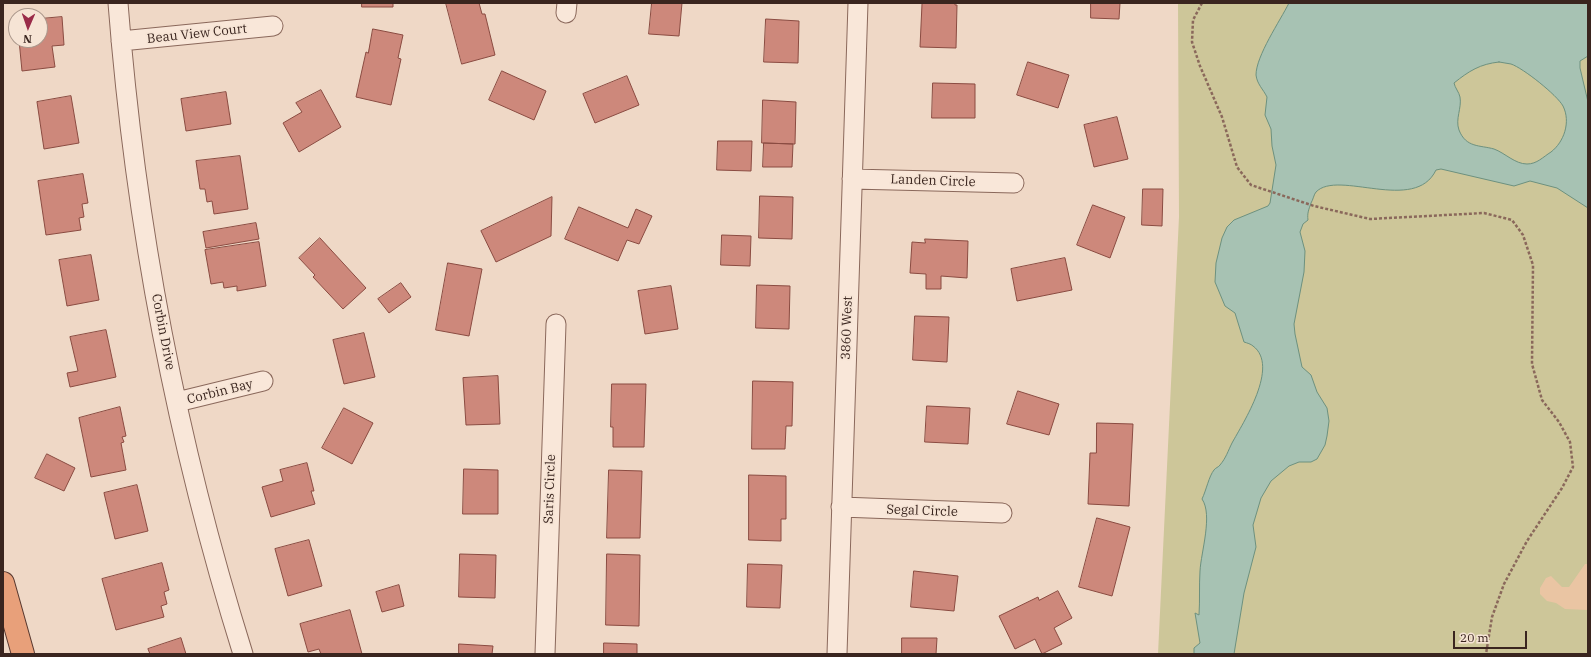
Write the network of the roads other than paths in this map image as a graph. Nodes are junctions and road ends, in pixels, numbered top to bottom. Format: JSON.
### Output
{"nodes":[{"id":1,"x":118,"y":3,"type":"edge"},
{"id":2,"x":858,"y":3,"type":"edge"},
{"id":3,"x":273,"y":26,"type":"dead end"},
{"id":4,"x":121,"y":41,"type":"junction"},
{"id":5,"x":852,"y":179,"type":"junction"},
{"id":6,"x":1014,"y":183,"type":"dead end"},
{"id":7,"x":556,"y":324,"type":"dead end"},
{"id":8,"x":263,"y":381,"type":"dead end"},
{"id":9,"x":177,"y":402,"type":"junction"},
{"id":10,"x":841,"y":507,"type":"junction"},
{"id":11,"x":1002,"y":513,"type":"dead end"},
{"id":12,"x":3,"y":583,"type":"edge"},
{"id":13,"x":24,"y":654,"type":"edge"},
{"id":14,"x":243,"y":654,"type":"edge"},
{"id":15,"x":545,"y":654,"type":"edge"},
{"id":16,"x":837,"y":654,"type":"edge"}],
"edges":[{"from":1,"to":4,"type":"street","name":"Corbin Drive"},
{"from":2,"to":5,"type":"street","name":"3860 West"},
{"from":3,"to":4,"type":"street","name":"Beau View Court"},
{"from":4,"to":9,"type":"street","name":"Corbin Drive"},
{"from":5,"to":6,"type":"street","name":"Landen Circle"},
{"from":5,"to":10,"type":"street","name":"3860 West"},
{"from":7,"to":15,"type":"street","name":"Saris Circle"},
{"from":8,"to":9,"type":"street","name":"Corbin Bay"},
{"from":9,"to":14,"type":"street","name":"Corbin Drive"},
{"from":10,"to":11,"type":"street","name":"Segal Circle"},
{"from":10,"to":16,"type":"street","name":"3860 West"},
{"from":12,"to":13,"type":"highway"}]}
